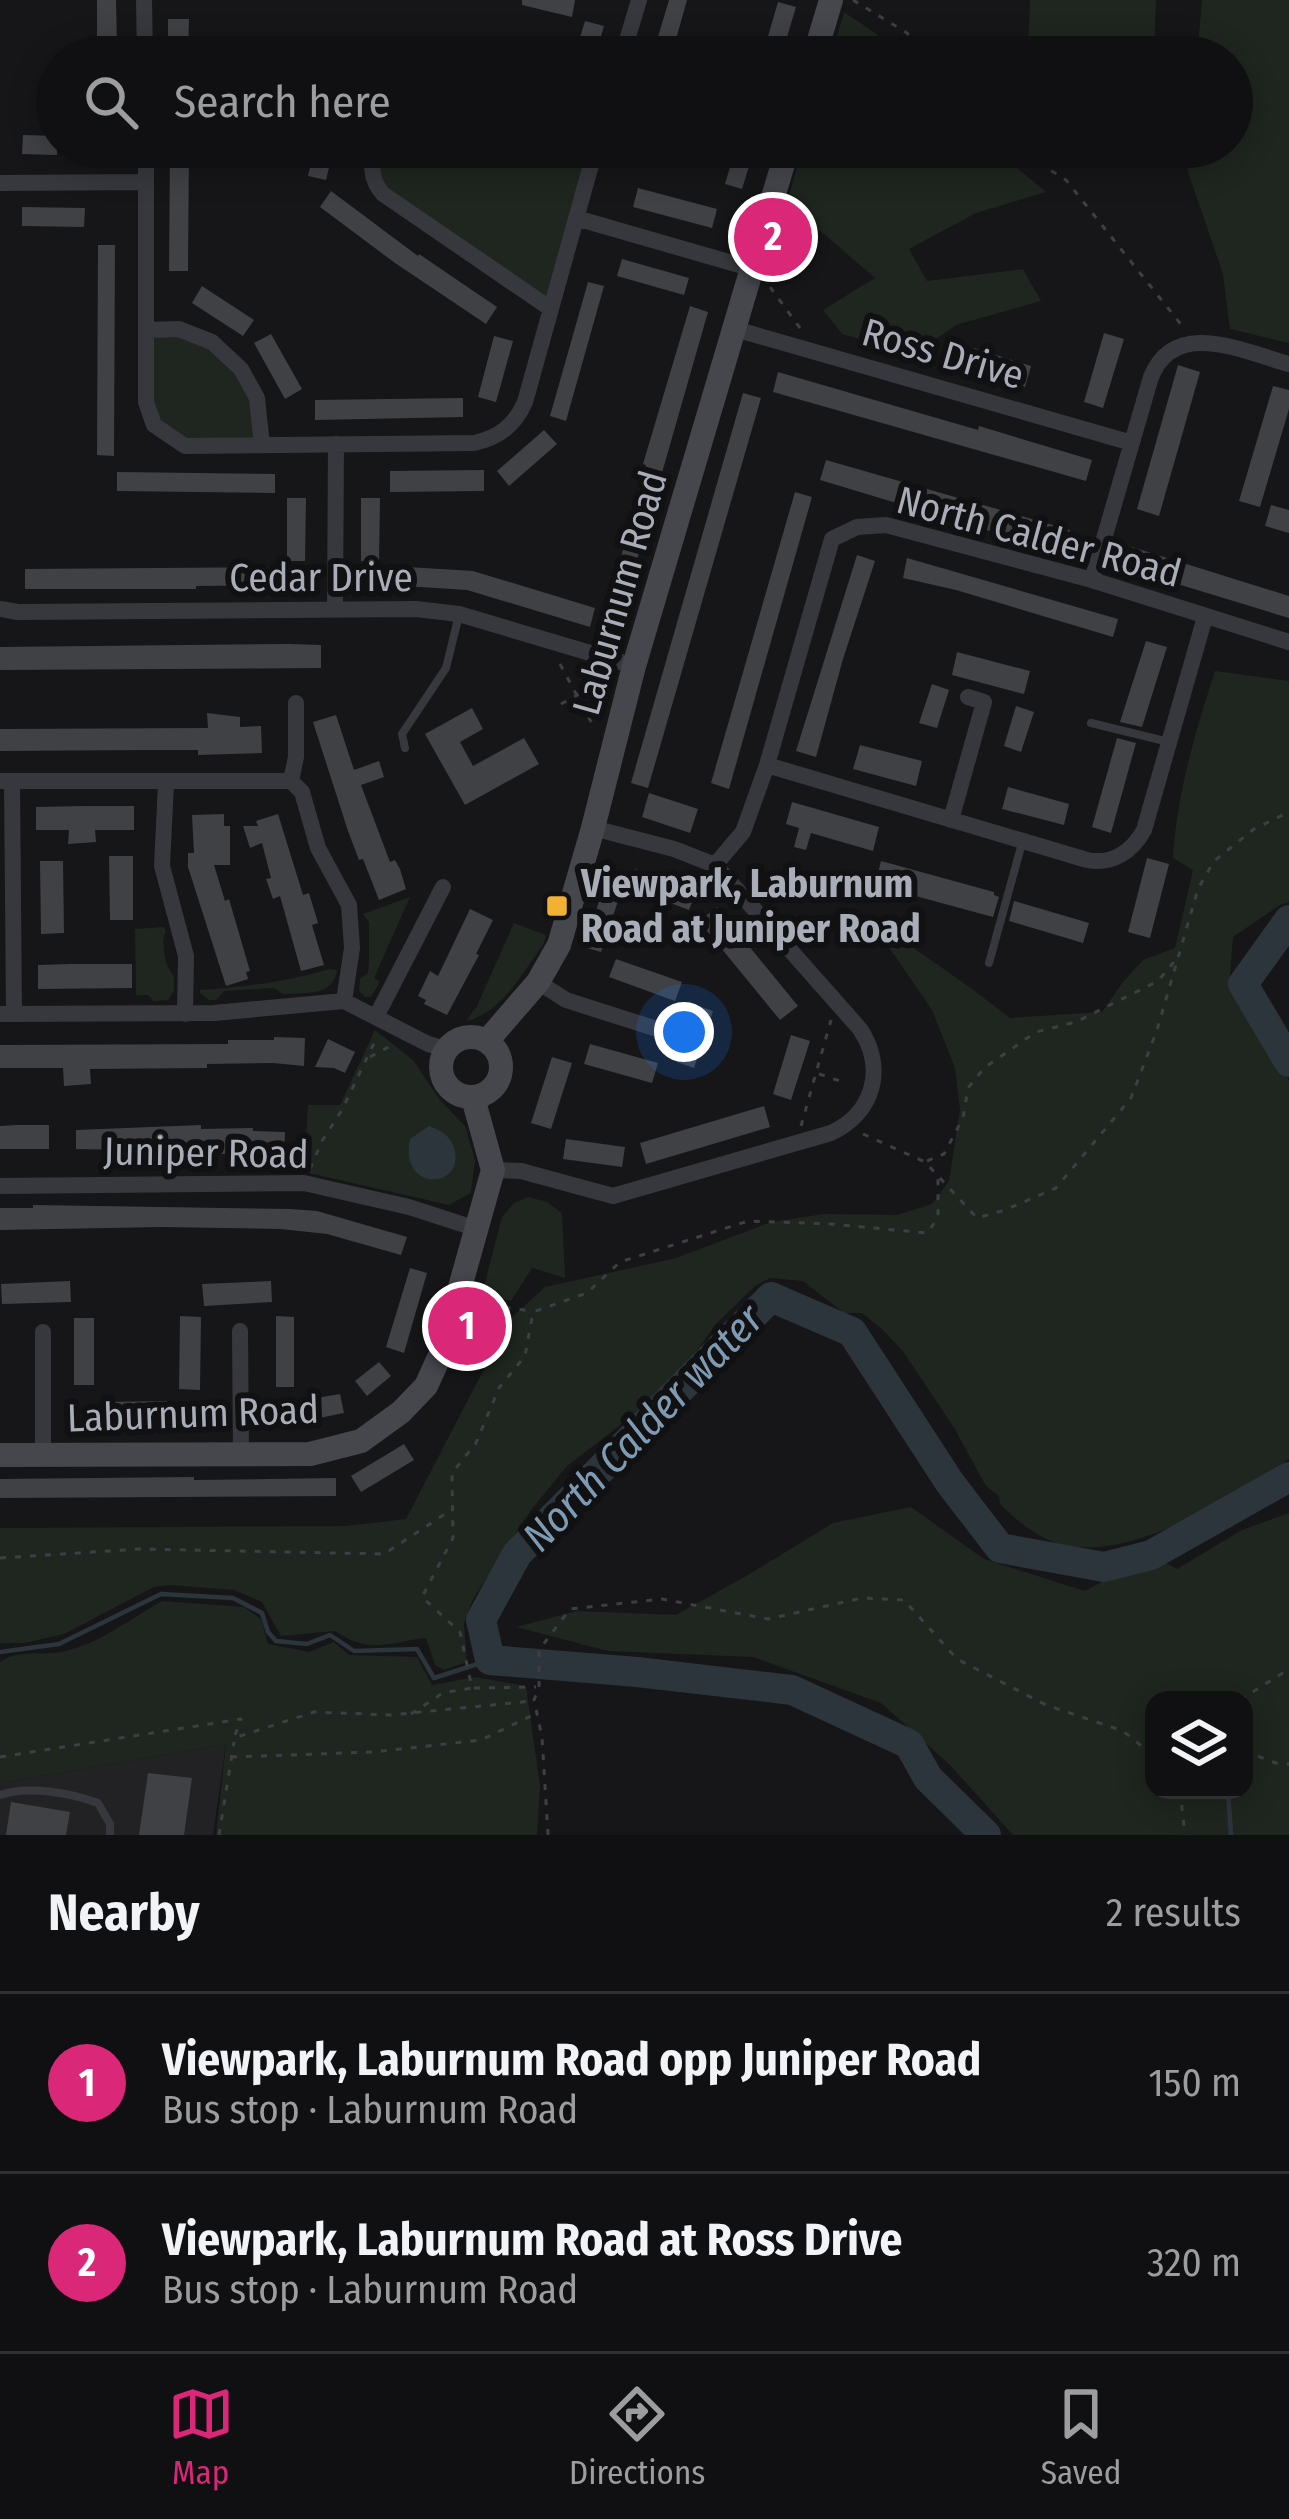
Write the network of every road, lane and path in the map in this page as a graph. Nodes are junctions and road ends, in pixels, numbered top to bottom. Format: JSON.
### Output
{"nodes":[{"id":1,"x":144,"y":0,"type":"edge"},
{"id":2,"x":639,"y":0,"type":"edge"},
{"id":3,"x":831,"y":0,"type":"edge"},
{"id":4,"x":853,"y":0,"type":"edge"},
{"id":5,"x":145,"y":36,"type":"edge"},
{"id":6,"x":628,"y":36,"type":"edge"},
{"id":7,"x":820,"y":36,"type":"edge"},
{"id":8,"x":909,"y":36,"type":"edge"},
{"id":9,"x":146,"y":168,"type":"edge"},
{"id":10,"x":372,"y":168,"type":"edge"},
{"id":11,"x":590,"y":168,"type":"edge"},
{"id":12,"x":782,"y":168,"type":"edge"},
{"id":13,"x":1047,"y":168,"type":"edge"},
{"id":14,"x":146,"y":182,"type":"junction"},
{"id":15,"x":0,"y":183,"type":"edge"},
{"id":16,"x":577,"y":218,"type":"junction"},
{"id":17,"x":753,"y":268,"type":"junction"},
{"id":18,"x":551,"y":309,"type":"junction"},
{"id":19,"x":735,"y":329,"type":"junction"},
{"id":20,"x":146,"y":330,"type":"junction"},
{"id":21,"x":1192,"y":341,"type":"junction"},
{"id":22,"x":818,"y":353,"type":"junction"},
{"id":23,"x":1289,"y":364,"type":"edge"},
{"id":24,"x":1132,"y":443,"type":"junction"},
{"id":25,"x":336,"y":444,"type":"junction"},
{"id":26,"x":262,"y":445,"type":"junction"},
{"id":27,"x":1092,"y":580,"type":"junction"},
{"id":28,"x":335,"y":609,"type":"junction"},
{"id":29,"x":0,"y":610,"type":"edge"},
{"id":30,"x":459,"y":614,"type":"junction"},
{"id":31,"x":1205,"y":617,"type":"junction"},
{"id":32,"x":546,"y":640,"type":"junction"},
{"id":33,"x":1289,"y":643,"type":"edge"},
{"id":34,"x":634,"y":666,"type":"junction"},
{"id":35,"x":576,"y":694,"type":"junction"},
{"id":36,"x":968,"y":698,"type":"dead end"},
{"id":37,"x":296,"y":703,"type":"dead end"},
{"id":38,"x":561,"y":704,"type":"dead end"},
{"id":39,"x":1091,"y":723,"type":"dead end"},
{"id":40,"x":1169,"y":742,"type":"junction"},
{"id":41,"x":405,"y":748,"type":"dead end"},
{"id":42,"x":611,"y":757,"type":"junction"},
{"id":43,"x":767,"y":765,"type":"junction"},
{"id":44,"x":6,"y":781,"type":"edge"},
{"id":45,"x":291,"y":781,"type":"junction"},
{"id":46,"x":166,"y":783,"type":"junction"},
{"id":47,"x":1289,"y":812,"type":"edge"},
{"id":48,"x":951,"y":820,"type":"junction"},
{"id":49,"x":593,"y":828,"type":"junction"},
{"id":50,"x":1022,"y":842,"type":"junction"},
{"id":51,"x":715,"y":865,"type":"junction"},
{"id":52,"x":442,"y":887,"type":"dead end"},
{"id":53,"x":1180,"y":955,"type":"junction"},
{"id":54,"x":989,"y":963,"type":"dead end"},
{"id":55,"x":538,"y":982,"type":"junction"},
{"id":56,"x":344,"y":1000,"type":"junction"},
{"id":57,"x":836,"y":1002,"type":"junction"},
{"id":58,"x":185,"y":1013,"type":"junction"},
{"id":59,"x":7,"y":1014,"type":"edge"},
{"id":60,"x":381,"y":1019,"type":"junction"},
{"id":61,"x":660,"y":1030,"type":"dead end"},
{"id":62,"x":411,"y":1035,"type":"junction"},
{"id":63,"x":487,"y":1041,"type":"junction"},
{"id":64,"x":446,"y":1049,"type":"junction"},
{"id":65,"x":367,"y":1059,"type":"junction"},
{"id":66,"x":816,"y":1073,"type":"junction"},
{"id":67,"x":840,"y":1081,"type":"dead end"},
{"id":68,"x":473,"y":1098,"type":"junction"},
{"id":69,"x":845,"y":1126,"type":"junction"},
{"id":70,"x":796,"y":1145,"type":"junction"},
{"id":71,"x":926,"y":1162,"type":"junction"},
{"id":72,"x":493,"y":1171,"type":"junction"},
{"id":73,"x":938,"y":1176,"type":"junction"},
{"id":74,"x":304,"y":1183,"type":"junction"},
{"id":75,"x":0,"y":1186,"type":"edge"},
{"id":76,"x":477,"y":1229,"type":"junction"},
{"id":77,"x":457,"y":1300,"type":"junction"},
{"id":78,"x":533,"y":1312,"type":"junction"},
{"id":79,"x":240,"y":1331,"type":"dead end"},
{"id":80,"x":43,"y":1332,"type":"dead end"},
{"id":81,"x":0,"y":1454,"type":"edge"},
{"id":82,"x":43,"y":1454,"type":"junction"},
{"id":83,"x":241,"y":1455,"type":"junction"},
{"id":84,"x":452,"y":1509,"type":"junction"},
{"id":85,"x":0,"y":1558,"type":"edge"},
{"id":86,"x":1289,"y":1670,"type":"edge"},
{"id":87,"x":539,"y":1686,"type":"junction"},
{"id":88,"x":472,"y":1688,"type":"junction"},
{"id":89,"x":1253,"y":1692,"type":"edge"},
{"id":90,"x":534,"y":1700,"type":"junction"},
{"id":91,"x":411,"y":1714,"type":"junction"},
{"id":92,"x":536,"y":1714,"type":"junction"},
{"id":93,"x":234,"y":1738,"type":"junction"},
{"id":94,"x":1145,"y":1748,"type":"edge"},
{"id":95,"x":1253,"y":1754,"type":"edge"},
{"id":96,"x":0,"y":1756,"type":"edge"},
{"id":97,"x":231,"y":1757,"type":"junction"},
{"id":98,"x":1289,"y":1764,"type":"edge"},
{"id":99,"x":0,"y":1795,"type":"edge"},
{"id":100,"x":1181,"y":1799,"type":"edge"},
{"id":101,"x":110,"y":1835,"type":"edge"},
{"id":102,"x":219,"y":1835,"type":"edge"},
{"id":103,"x":548,"y":1835,"type":"edge"},
{"id":104,"x":1185,"y":1835,"type":"edge"}],
"edges":[{"from":1,"to":5,"type":"street"},
{"from":2,"to":6,"type":"street"},
{"from":3,"to":7,"type":"street"},
{"from":4,"to":8,"type":"path"},
{"from":9,"to":14,"type":"street"},
{"from":10,"to":18,"type":"street"},
{"from":11,"to":16,"type":"street"},
{"from":12,"to":17,"type":"street","name":"Laburnum Road"},
{"from":13,"to":21,"type":"path"},
{"from":14,"to":15,"type":"street"},
{"from":14,"to":20,"type":"street"},
{"from":16,"to":17,"type":"street"},
{"from":16,"to":18,"type":"street"},
{"from":17,"to":19,"type":"street","name":"Laburnum Road"},
{"from":17,"to":22,"type":"path"},
{"from":18,"to":25,"type":"street"},
{"from":19,"to":22,"type":"street","name":"Ross Drive"},
{"from":19,"to":34,"type":"street","name":"Laburnum Road"},
{"from":20,"to":26,"type":"street"},
{"from":20,"to":26,"type":"street"},
{"from":21,"to":23,"type":"street"},
{"from":21,"to":24,"type":"street"},
{"from":22,"to":24,"type":"street","name":"Ross Drive"},
{"from":24,"to":27,"type":"street"},
{"from":25,"to":26,"type":"street"},
{"from":25,"to":28,"type":"street"},
{"from":27,"to":31,"type":"street","name":"North Calder Road"},
{"from":27,"to":43,"type":"street","name":"North Calder Road"},
{"from":28,"to":29,"type":"street","name":"Cedar Drive"},
{"from":28,"to":30,"type":"street","name":"Cedar Drive"},
{"from":30,"to":32,"type":"street","name":"Cedar Drive"},
{"from":30,"to":41,"type":"lane"},
{"from":31,"to":33,"type":"street","name":"North Calder Road"},
{"from":31,"to":40,"type":"street"},
{"from":32,"to":34,"type":"street","name":"Cedar Drive"},
{"from":32,"to":35,"type":"path"},
{"from":34,"to":35,"type":"path"},
{"from":34,"to":42,"type":"street","name":"Laburnum Road"},
{"from":35,"to":38,"type":"path"},
{"from":35,"to":42,"type":"path"},
{"from":36,"to":48,"type":"street"},
{"from":37,"to":45,"type":"street"},
{"from":39,"to":40,"type":"lane"},
{"from":40,"to":50,"type":"street"},
{"from":42,"to":49,"type":"street","name":"Laburnum Road"},
{"from":43,"to":48,"type":"street"},
{"from":43,"to":51,"type":"street","name":"North Calder Road"},
{"from":44,"to":46,"type":"street"},
{"from":44,"to":59,"type":"street"},
{"from":45,"to":46,"type":"street"},
{"from":45,"to":56,"type":"street"},
{"from":46,"to":58,"type":"street"},
{"from":47,"to":53,"type":"path"},
{"from":48,"to":50,"type":"street"},
{"from":49,"to":51,"type":"street"},
{"from":49,"to":55,"type":"street","name":"Laburnum Road"},
{"from":50,"to":54,"type":"lane"},
{"from":51,"to":57,"type":"street"},
{"from":52,"to":60,"type":"street"},
{"from":53,"to":71,"type":"path"},
{"from":53,"to":73,"type":"path"},
{"from":55,"to":61,"type":"street"},
{"from":55,"to":63,"type":"street","name":"Laburnum Road"},
{"from":56,"to":58,"type":"street"},
{"from":56,"to":60,"type":"street"},
{"from":57,"to":66,"type":"path"},
{"from":57,"to":69,"type":"street"},
{"from":58,"to":59,"type":"street"},
{"from":60,"to":62,"type":"street"},
{"from":60,"to":65,"type":"path"},
{"from":62,"to":64,"type":"street"},
{"from":62,"to":65,"type":"path"},
{"from":63,"to":64,"type":"street"},
{"from":63,"to":68,"type":"street"},
{"from":64,"to":68,"type":"street"},
{"from":65,"to":74,"type":"path"},
{"from":66,"to":67,"type":"path"},
{"from":66,"to":70,"type":"path"},
{"from":68,"to":72,"type":"street"},
{"from":69,"to":70,"type":"street"},
{"from":69,"to":71,"type":"path"},
{"from":70,"to":72,"type":"street"},
{"from":71,"to":73,"type":"path"},
{"from":72,"to":76,"type":"street","name":"Laburnum Road"},
{"from":73,"to":78,"type":"path"},
{"from":74,"to":75,"type":"street","name":"Juniper Road"},
{"from":74,"to":76,"type":"street","name":"Juniper Road"},
{"from":76,"to":77,"type":"street","name":"Laburnum Road"},
{"from":77,"to":78,"type":"path"},
{"from":77,"to":83,"type":"street","name":"Laburnum Road"},
{"from":78,"to":84,"type":"path"},
{"from":79,"to":83,"type":"street"},
{"from":80,"to":82,"type":"street"},
{"from":81,"to":82,"type":"street","name":"Laburnum Road"},
{"from":82,"to":83,"type":"street","name":"Laburnum Road"},
{"from":84,"to":85,"type":"path"},
{"from":84,"to":88,"type":"path"},
{"from":86,"to":89,"type":"path"},
{"from":87,"to":88,"type":"path"},
{"from":87,"to":90,"type":"path"},
{"from":87,"to":94,"type":"path"},
{"from":88,"to":91,"type":"path"},
{"from":90,"to":91,"type":"path"},
{"from":90,"to":92,"type":"path"},
{"from":91,"to":93,"type":"path"},
{"from":92,"to":97,"type":"path"},
{"from":92,"to":103,"type":"path"},
{"from":93,"to":96,"type":"path"},
{"from":93,"to":97,"type":"path"},
{"from":95,"to":98,"type":"path"},
{"from":97,"to":102,"type":"path"},
{"from":99,"to":101,"type":"lane"},
{"from":100,"to":104,"type":"path"}]}
